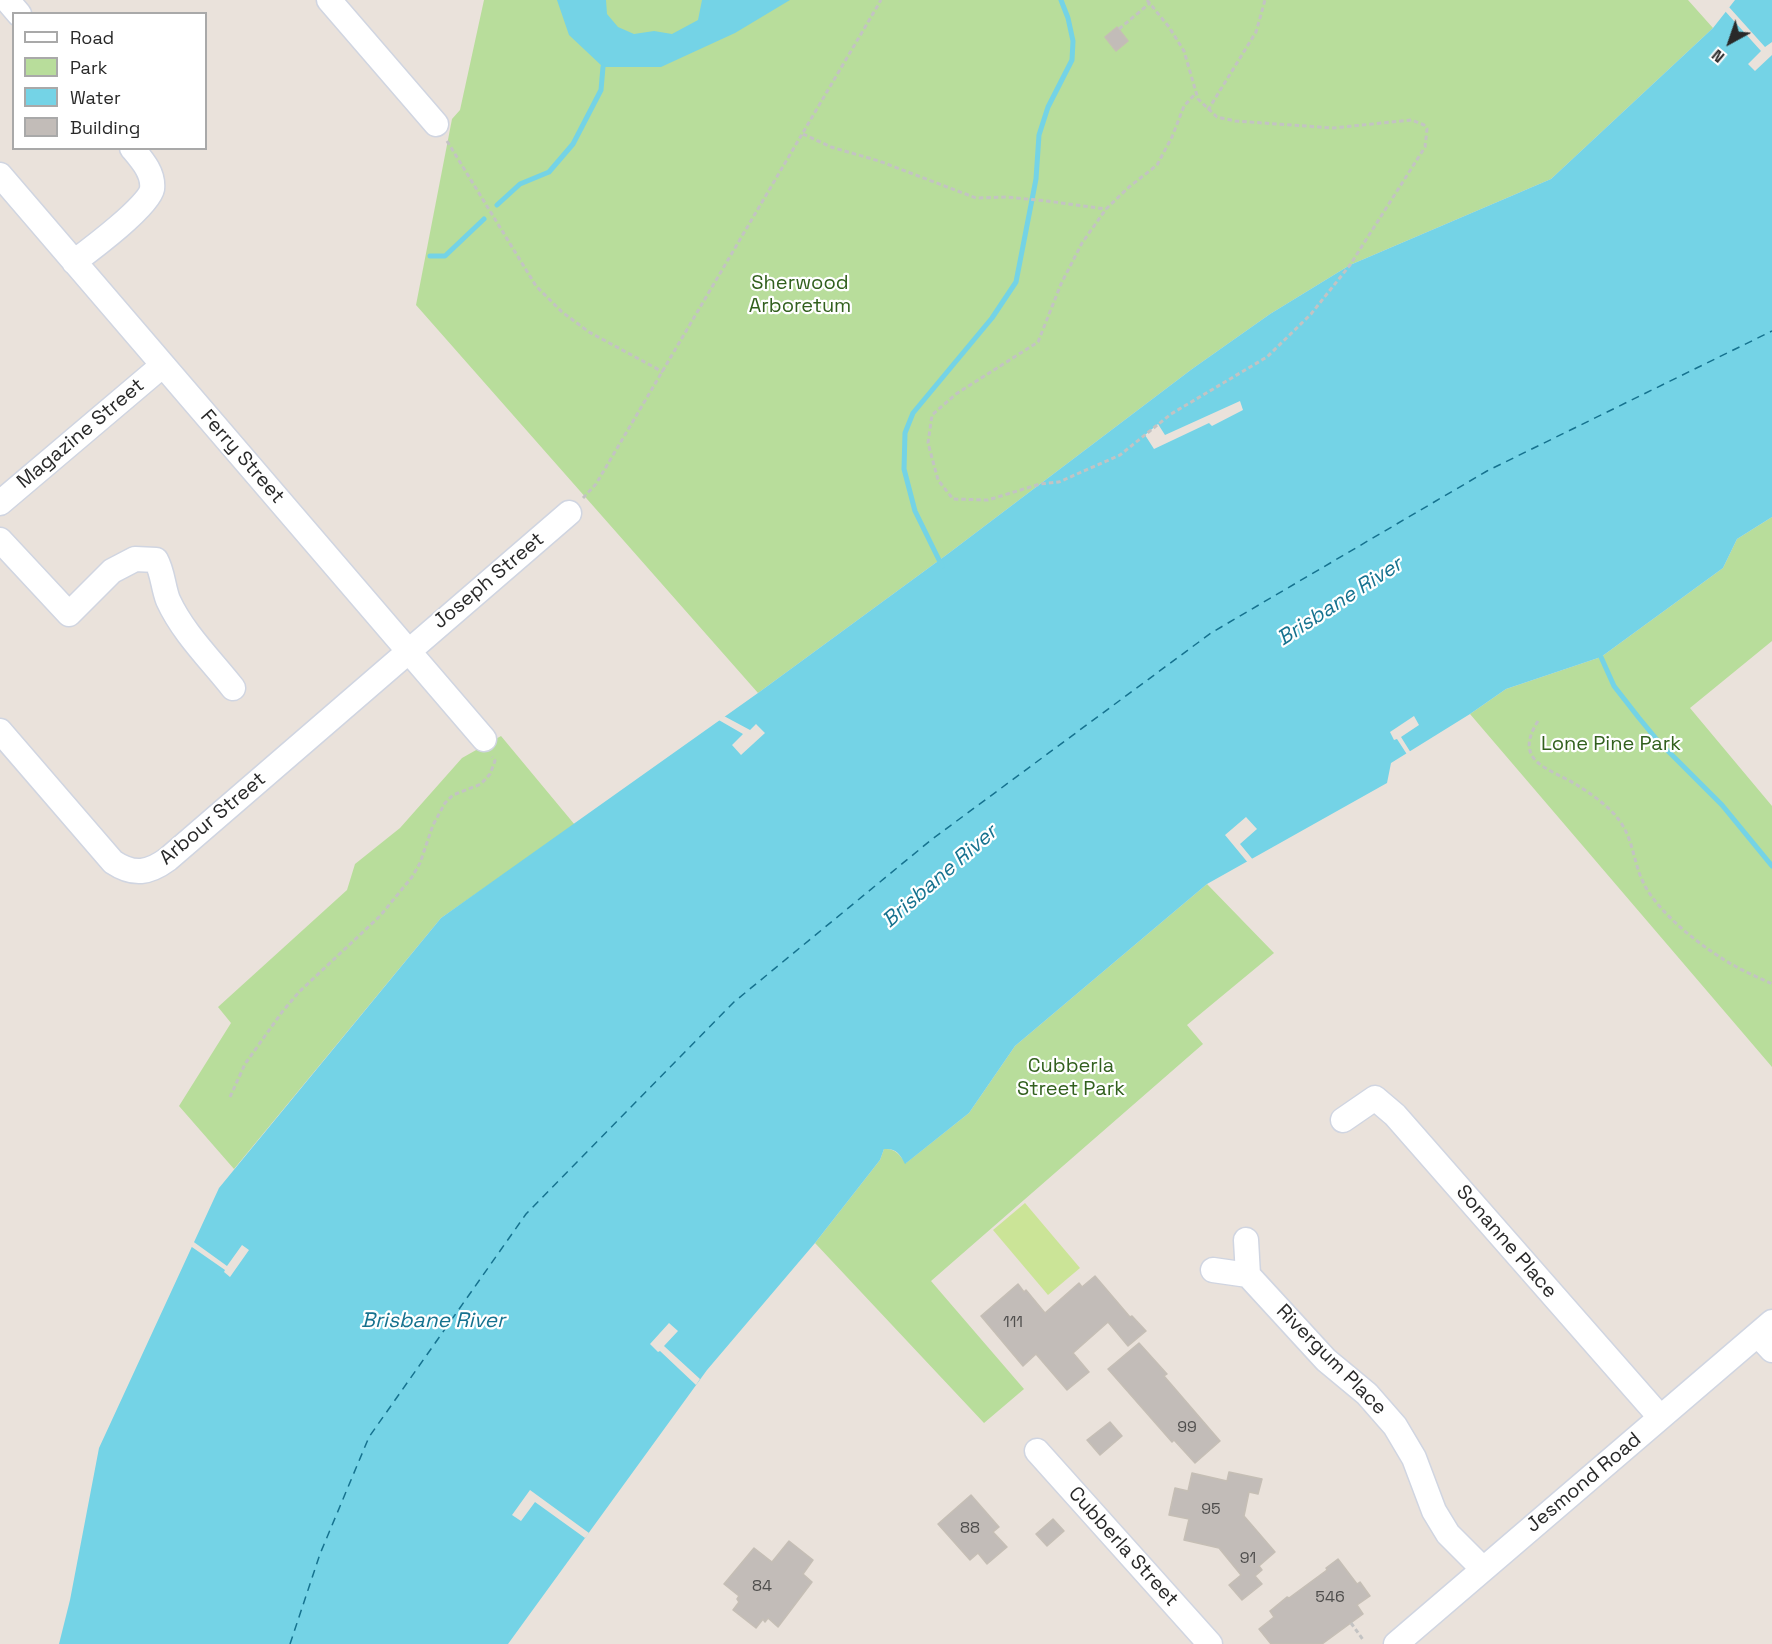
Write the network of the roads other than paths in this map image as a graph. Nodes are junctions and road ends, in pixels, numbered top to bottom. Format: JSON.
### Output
{"nodes":[{"id":1,"x":8,"y":0,"type":"edge"},
{"id":2,"x":329,"y":0,"type":"edge"},
{"id":3,"x":17,"y":12,"type":"edge"},
{"id":4,"x":436,"y":124,"type":"road end"},
{"id":5,"x":134,"y":150,"type":"edge"},
{"id":6,"x":0,"y":175,"type":"edge"},
{"id":7,"x":74,"y":262,"type":"junction"},
{"id":8,"x":163,"y":365,"type":"junction"},
{"id":9,"x":0,"y":503,"type":"edge"},
{"id":10,"x":569,"y":513,"type":"road end"},
{"id":11,"x":0,"y":540,"type":"edge"},
{"id":12,"x":408,"y":650,"type":"junction"},
{"id":13,"x":233,"y":688,"type":"dead end"},
{"id":14,"x":0,"y":731,"type":"edge"},
{"id":15,"x":484,"y":739,"type":"road end"},
{"id":16,"x":1343,"y":1120,"type":"dead end"},
{"id":17,"x":1246,"y":1240,"type":"dead end"},
{"id":18,"x":1213,"y":1270,"type":"dead end"},
{"id":19,"x":1248,"y":1275,"type":"junction"},
{"id":20,"x":1767,"y":1336,"type":"edge"},
{"id":21,"x":1660,"y":1417,"type":"junction"},
{"id":22,"x":1037,"y":1451,"type":"dead end"},
{"id":23,"x":1483,"y":1569,"type":"junction"},
{"id":24,"x":1210,"y":1644,"type":"edge"},
{"id":25,"x":1396,"y":1644,"type":"edge"}],
"edges":[{"from":1,"to":3,"type":"street"},
{"from":2,"to":4,"type":"street"},
{"from":5,"to":7,"type":"street"},
{"from":6,"to":7,"type":"street","name":"Ferry Street"},
{"from":7,"to":8,"type":"street","name":"Ferry Street"},
{"from":8,"to":9,"type":"street","name":"Magazine Street"},
{"from":8,"to":12,"type":"street","name":"Ferry Street"},
{"from":10,"to":12,"type":"street","name":"Joseph Street"},
{"from":11,"to":13,"type":"street"},
{"from":12,"to":14,"type":"street","name":"Arbour Street"},
{"from":12,"to":15,"type":"street","name":"Ferry Street"},
{"from":16,"to":21,"type":"street","name":"Sonanne Place"},
{"from":17,"to":19,"type":"street"},
{"from":18,"to":19,"type":"street"},
{"from":19,"to":23,"type":"street","name":"Rivergum Place"},
{"from":20,"to":21,"type":"street","name":"Jesmond Road"},
{"from":21,"to":23,"type":"street","name":"Jesmond Road"},
{"from":22,"to":24,"type":"street","name":"Cubberla Street"},
{"from":23,"to":25,"type":"street","name":"Jesmond Road"}]}
